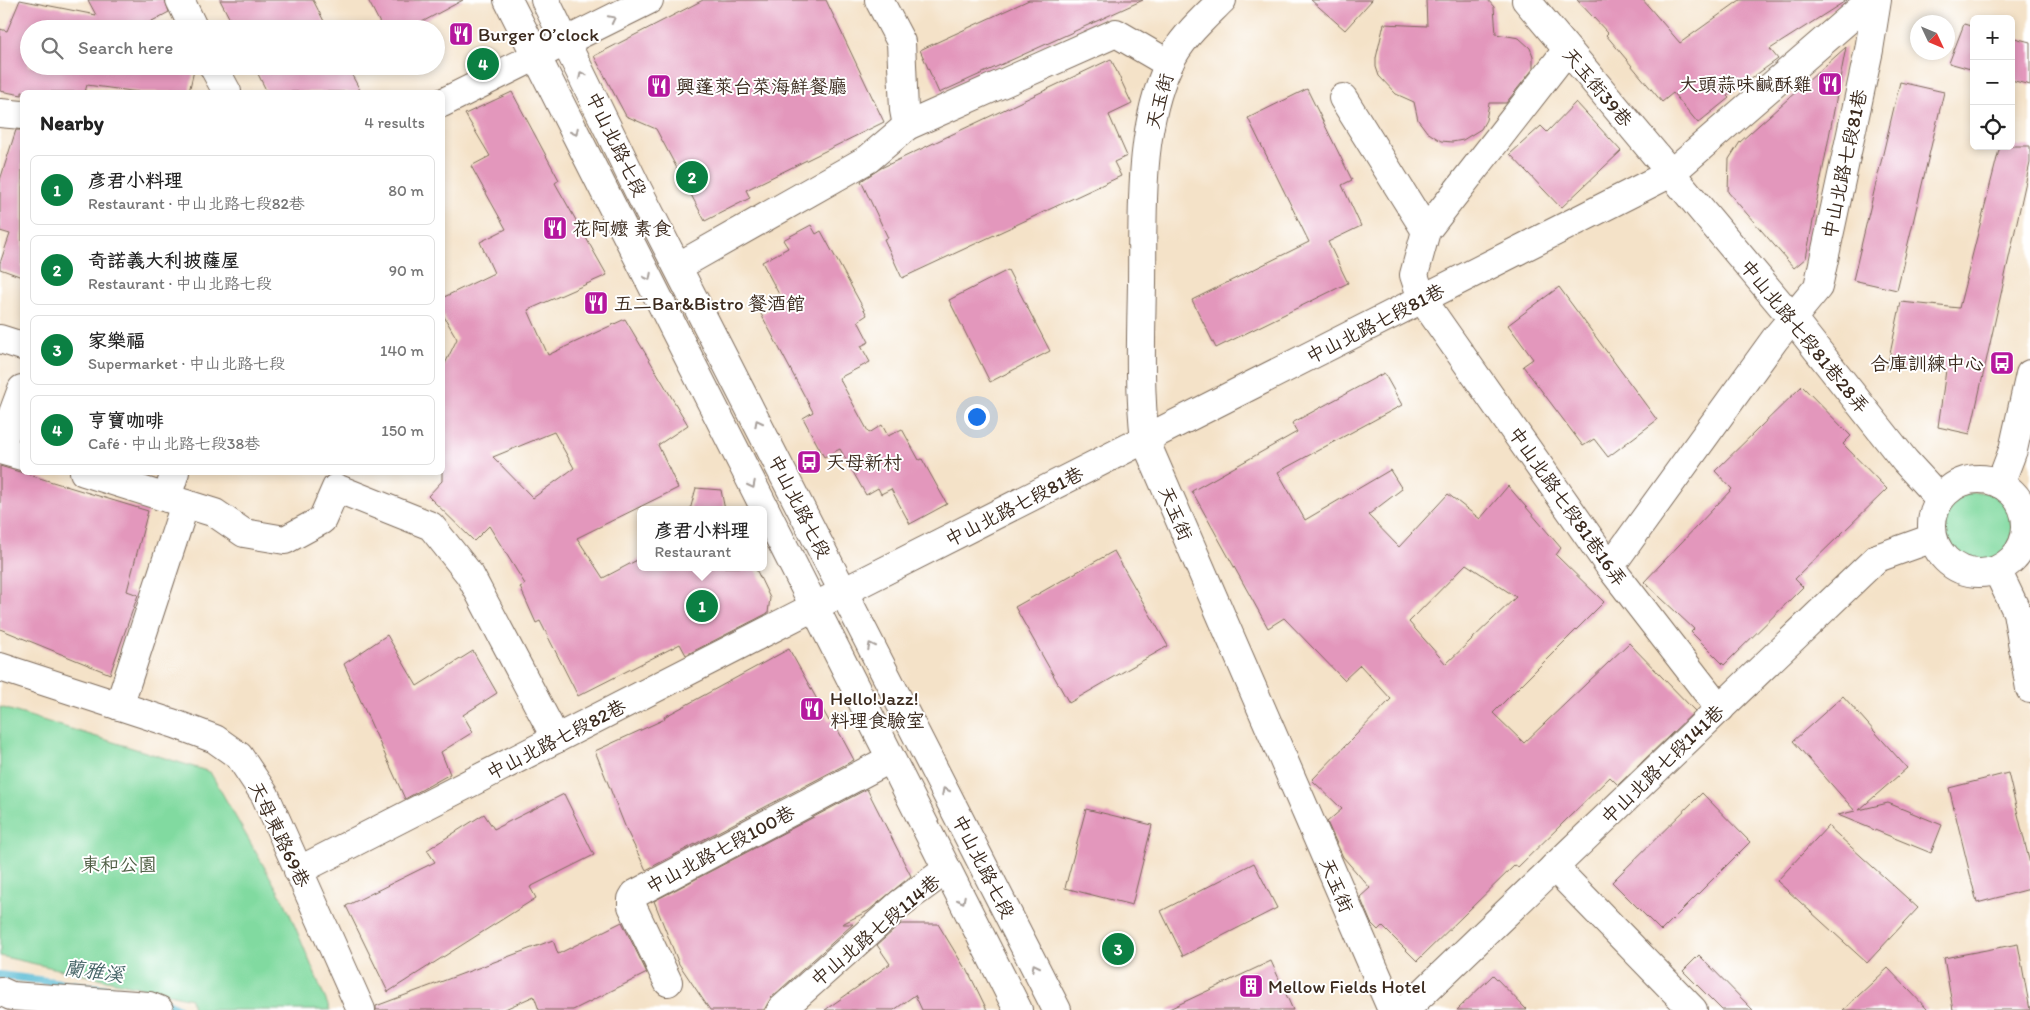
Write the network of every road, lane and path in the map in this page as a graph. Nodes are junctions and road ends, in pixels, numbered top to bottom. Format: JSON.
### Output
{"nodes":[{"id":1,"x":180,"y":0,"type":"edge"},
{"id":2,"x":508,"y":0,"type":"edge"},
{"id":3,"x":545,"y":0,"type":"edge"},
{"id":4,"x":649,"y":0,"type":"edge"},
{"id":5,"x":879,"y":0,"type":"edge"},
{"id":6,"x":1526,"y":0,"type":"edge"},
{"id":7,"x":1871,"y":0,"type":"edge"},
{"id":8,"x":1877,"y":0,"type":"edge"},
{"id":9,"x":1212,"y":3,"type":"edge"},
{"id":10,"x":190,"y":20,"type":"edge"},
{"id":11,"x":566,"y":42,"type":"junction"},
{"id":12,"x":1566,"y":50,"type":"junction"},
{"id":13,"x":537,"y":57,"type":"junction"},
{"id":14,"x":1168,"y":64,"type":"junction"},
{"id":15,"x":218,"y":75,"type":"edge"},
{"id":16,"x":226,"y":90,"type":"edge"},
{"id":17,"x":1343,"y":98,"type":"dead end"},
{"id":18,"x":445,"y":102,"type":"edge"},
{"id":19,"x":0,"y":113,"type":"edge"},
{"id":20,"x":20,"y":115,"type":"edge"},
{"id":21,"x":907,"y":126,"type":"junction"},
{"id":22,"x":1671,"y":173,"type":"junction"},
{"id":23,"x":1426,"y":232,"type":"junction"},
{"id":24,"x":679,"y":266,"type":"junction"},
{"id":25,"x":1422,"y":299,"type":"junction"},
{"id":26,"x":1792,"y":318,"type":"junction"},
{"id":27,"x":0,"y":339,"type":"edge"},
{"id":28,"x":20,"y":345,"type":"edge"},
{"id":29,"x":2030,"y":374,"type":"edge"},
{"id":30,"x":20,"y":394,"type":"edge"},
{"id":31,"x":1145,"y":440,"type":"junction"},
{"id":32,"x":0,"y":449,"type":"edge"},
{"id":33,"x":20,"y":455,"type":"edge"},
{"id":34,"x":94,"y":475,"type":"edge"},
{"id":35,"x":175,"y":475,"type":"edge"},
{"id":36,"x":2000,"y":484,"type":"junction"},
{"id":37,"x":1940,"y":499,"type":"junction"},
{"id":38,"x":176,"y":501,"type":"junction"},
{"id":39,"x":762,"y":506,"type":"edge"},
{"id":40,"x":767,"y":515,"type":"edge"},
{"id":41,"x":2028,"y":528,"type":"edge"},
{"id":42,"x":1933,"y":538,"type":"junction"},
{"id":43,"x":1610,"y":567,"type":"junction"},
{"id":44,"x":1997,"y":570,"type":"junction"},
{"id":45,"x":843,"y":592,"type":"junction"},
{"id":46,"x":813,"y":607,"type":"junction"},
{"id":47,"x":0,"y":667,"type":"edge"},
{"id":48,"x":2030,"y":688,"type":"edge"},
{"id":49,"x":119,"y":706,"type":"junction"},
{"id":50,"x":1720,"y":709,"type":"junction"},
{"id":51,"x":556,"y":739,"type":"junction"},
{"id":52,"x":890,"y":758,"type":"junction"},
{"id":53,"x":1554,"y":867,"type":"junction"},
{"id":54,"x":946,"y":870,"type":"junction"},
{"id":55,"x":298,"y":871,"type":"junction"},
{"id":56,"x":668,"y":982,"type":"dead end"},
{"id":57,"x":0,"y":991,"type":"edge"},
{"id":58,"x":159,"y":1010,"type":"edge"},
{"id":59,"x":361,"y":1010,"type":"edge"},
{"id":60,"x":781,"y":1010,"type":"edge"},
{"id":61,"x":1018,"y":1010,"type":"edge"},
{"id":62,"x":1057,"y":1010,"type":"edge"},
{"id":63,"x":1392,"y":1010,"type":"edge"},
{"id":64,"x":1405,"y":1010,"type":"edge"},
{"id":65,"x":1693,"y":1010,"type":"edge"}],
"edges":[{"from":1,"to":10,"type":"street"},
{"from":2,"to":13,"type":"street","name":"中山北路七段"},
{"from":3,"to":11,"type":"street","name":"中山北路七段"},
{"from":11,"to":4,"type":"street","one_way":true},
{"from":5,"to":21,"type":"street"},
{"from":6,"to":12,"type":"street","name":"天玉街39巷"},
{"from":7,"to":22,"type":"street","name":"中山北路七段81巷"},
{"from":8,"to":26,"type":"street","name":"中山北路七段81巷"},
{"from":9,"to":14,"type":"street","name":"天玉街"},
{"from":11,"to":13,"type":"street"},
{"from":24,"to":11,"type":"street","name":"中山北路七段","one_way":true},
{"from":12,"to":22,"type":"street","name":"天玉街39巷"},
{"from":12,"to":23,"type":"street"},
{"from":13,"to":18,"type":"street"},
{"from":13,"to":39,"type":"street","name":"中山北路七段","one_way":true},
{"from":14,"to":21,"type":"street"},
{"from":14,"to":31,"type":"street","name":"天玉街"},
{"from":15,"to":16,"type":"street"},
{"from":17,"to":23,"type":"street"},
{"from":19,"to":20,"type":"street"},
{"from":21,"to":24,"type":"street"},
{"from":22,"to":25,"type":"street","name":"中山北路七段81巷"},
{"from":22,"to":26,"type":"street","name":"中山北路七段81巷28弄"},
{"from":23,"to":25,"type":"street","name":"中山北路七段81巷16弄"},
{"from":45,"to":24,"type":"street","name":"中山北路七段","one_way":true},
{"from":25,"to":31,"type":"street","name":"中山北路七段81巷"},
{"from":25,"to":43,"type":"street","name":"中山北路七段81巷16弄"},
{"from":26,"to":37,"type":"street","name":"中山北路七段81巷28弄"},
{"from":26,"to":43,"type":"street","name":"中山北路七段81巷"},
{"from":27,"to":28,"type":"street"},
{"from":29,"to":36,"type":"street"},
{"from":30,"to":32,"type":"street"},
{"from":31,"to":45,"type":"street","name":"中山北路七段81巷"},
{"from":31,"to":63,"type":"street","name":"天玉街"},
{"from":32,"to":33,"type":"street"},
{"from":34,"to":38,"type":"street"},
{"from":35,"to":38,"type":"street"},
{"from":36,"to":37,"type":"street"},
{"from":36,"to":41,"type":"street"},
{"from":37,"to":42,"type":"street"},
{"from":38,"to":49,"type":"street"},
{"from":38,"to":51,"type":"street"},
{"from":40,"to":46,"type":"street","name":"中山北路七段","one_way":true},
{"from":41,"to":44,"type":"street"},
{"from":42,"to":44,"type":"street"},
{"from":42,"to":50,"type":"street","name":"中山北路七段141巷"},
{"from":43,"to":50,"type":"street","name":"中山北路七段81巷16弄"},
{"from":44,"to":48,"type":"street"},
{"from":45,"to":46,"type":"street","name":"中山北路七段81巷"},
{"from":62,"to":45,"type":"street","name":"中山北路七段","one_way":true},
{"from":46,"to":51,"type":"street","name":"中山北路七段82巷"},
{"from":46,"to":52,"type":"street","name":"中山北路七段"},
{"from":47,"to":49,"type":"street","name":"天母東路69巷"},
{"from":49,"to":55,"type":"street","name":"天母東路69巷"},
{"from":50,"to":53,"type":"street","name":"中山北路七段141巷"},
{"from":51,"to":55,"type":"street","name":"中山北路七段82巷"},
{"from":52,"to":54,"type":"street","name":"中山北路七段"},
{"from":52,"to":56,"type":"street","name":"中山北路七段100巷"},
{"from":53,"to":64,"type":"street","name":"中山北路七段141巷"},
{"from":53,"to":65,"type":"street"},
{"from":54,"to":60,"type":"street","name":"中山北路七段114巷"},
{"from":54,"to":61,"type":"street","name":"中山北路七段","one_way":true},
{"from":55,"to":59,"type":"street","name":"天母東路69巷"},
{"from":57,"to":58,"type":"street"}]}
